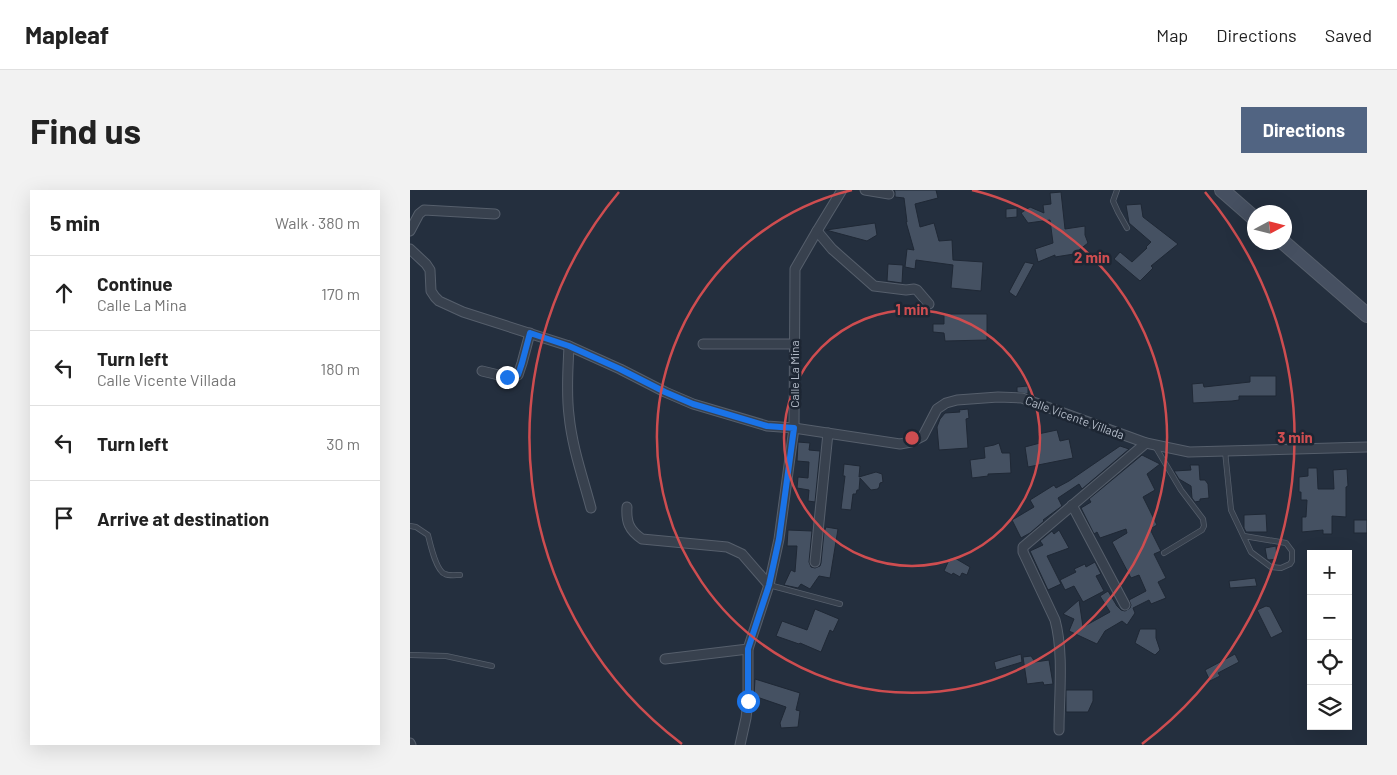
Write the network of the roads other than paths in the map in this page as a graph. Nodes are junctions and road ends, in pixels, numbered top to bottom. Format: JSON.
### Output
{"nodes":[{"id":1,"x":842,"y":190,"type":"edge"},
{"id":2,"x":865,"y":190,"type":"edge"},
{"id":3,"x":1117,"y":190,"type":"edge"},
{"id":4,"x":1222,"y":190,"type":"edge"},
{"id":5,"x":889,"y":194,"type":"dead end"},
{"id":6,"x":1247,"y":212,"type":"edge"},
{"id":7,"x":495,"y":214,"type":"dead end"},
{"id":8,"x":1127,"y":228,"type":"dead end"},
{"id":9,"x":410,"y":230,"type":"edge"},
{"id":10,"x":817,"y":231,"type":"junction"},
{"id":11,"x":410,"y":249,"type":"edge"},
{"id":12,"x":1292,"y":250,"type":"edge"},
{"id":13,"x":929,"y":304,"type":"dead end"},
{"id":14,"x":1367,"y":315,"type":"edge"},
{"id":15,"x":530,"y":333,"type":"junction"},
{"id":16,"x":703,"y":344,"type":"dead end"},
{"id":17,"x":795,"y":344,"type":"junction"},
{"id":18,"x":569,"y":346,"type":"junction"},
{"id":19,"x":482,"y":372,"type":"dead end"},
{"id":20,"x":794,"y":428,"type":"junction"},
{"id":21,"x":828,"y":433,"type":"junction"},
{"id":22,"x":1150,"y":444,"type":"junction"},
{"id":23,"x":1367,"y":447,"type":"edge"},
{"id":24,"x":1224,"y":451,"type":"junction"},
{"id":25,"x":1072,"y":505,"type":"junction"},
{"id":26,"x":627,"y":507,"type":"dead end"},
{"id":27,"x":591,"y":508,"type":"dead end"},
{"id":28,"x":410,"y":526,"type":"edge"},
{"id":29,"x":1244,"y":536,"type":"junction"},
{"id":30,"x":1164,"y":553,"type":"dead end"},
{"id":31,"x":815,"y":562,"type":"dead end"},
{"id":32,"x":460,"y":575,"type":"dead end"},
{"id":33,"x":769,"y":585,"type":"junction"},
{"id":34,"x":840,"y":604,"type":"dead end"},
{"id":35,"x":1125,"y":604,"type":"dead end"},
{"id":36,"x":748,"y":649,"type":"junction"},
{"id":37,"x":410,"y":655,"type":"edge"},
{"id":38,"x":664,"y":659,"type":"dead end"},
{"id":39,"x":492,"y":666,"type":"dead end"},
{"id":40,"x":1058,"y":730,"type":"dead end"},
{"id":41,"x":740,"y":745,"type":"edge"}],
"edges":[{"from":1,"to":10,"type":"street","name":"Calle La Mina"},
{"from":2,"to":5,"type":"street"},
{"from":3,"to":8,"type":"lane"},
{"from":4,"to":6,"type":"main road"},
{"from":7,"to":9,"type":"street"},
{"from":10,"to":13,"type":"street"},
{"from":10,"to":17,"type":"street","name":"Calle La Mina"},
{"from":11,"to":15,"type":"street","name":"Calle Vicente Villada"},
{"from":12,"to":14,"type":"main road"},
{"from":15,"to":18,"type":"street","name":"Calle Vicente Villada"},
{"from":15,"to":19,"type":"street"},
{"from":16,"to":17,"type":"street"},
{"from":17,"to":20,"type":"street","name":"Calle La Mina"},
{"from":18,"to":20,"type":"street","name":"Calle Vicente Villada"},
{"from":18,"to":27,"type":"street"},
{"from":20,"to":21,"type":"street","name":"Calle Vicente Villada"},
{"from":20,"to":33,"type":"street","name":"Calle La Mina"},
{"from":21,"to":22,"type":"street","name":"Calle Vicente Villada"},
{"from":21,"to":31,"type":"street"},
{"from":22,"to":24,"type":"street","name":"Calle Vicente Villada"},
{"from":22,"to":25,"type":"street"},
{"from":22,"to":30,"type":"lane"},
{"from":23,"to":24,"type":"street","name":"Calle Vicente Villada"},
{"from":24,"to":29,"type":"lane"},
{"from":25,"to":35,"type":"street"},
{"from":25,"to":40,"type":"street"},
{"from":26,"to":33,"type":"street"},
{"from":28,"to":32,"type":"lane"},
{"from":29,"to":29,"type":"lane"},
{"from":33,"to":34,"type":"lane"},
{"from":33,"to":36,"type":"street","name":"Calle La Mina"},
{"from":36,"to":38,"type":"street"},
{"from":36,"to":41,"type":"street","name":"Calle La Mina"},
{"from":37,"to":39,"type":"lane"}]}
